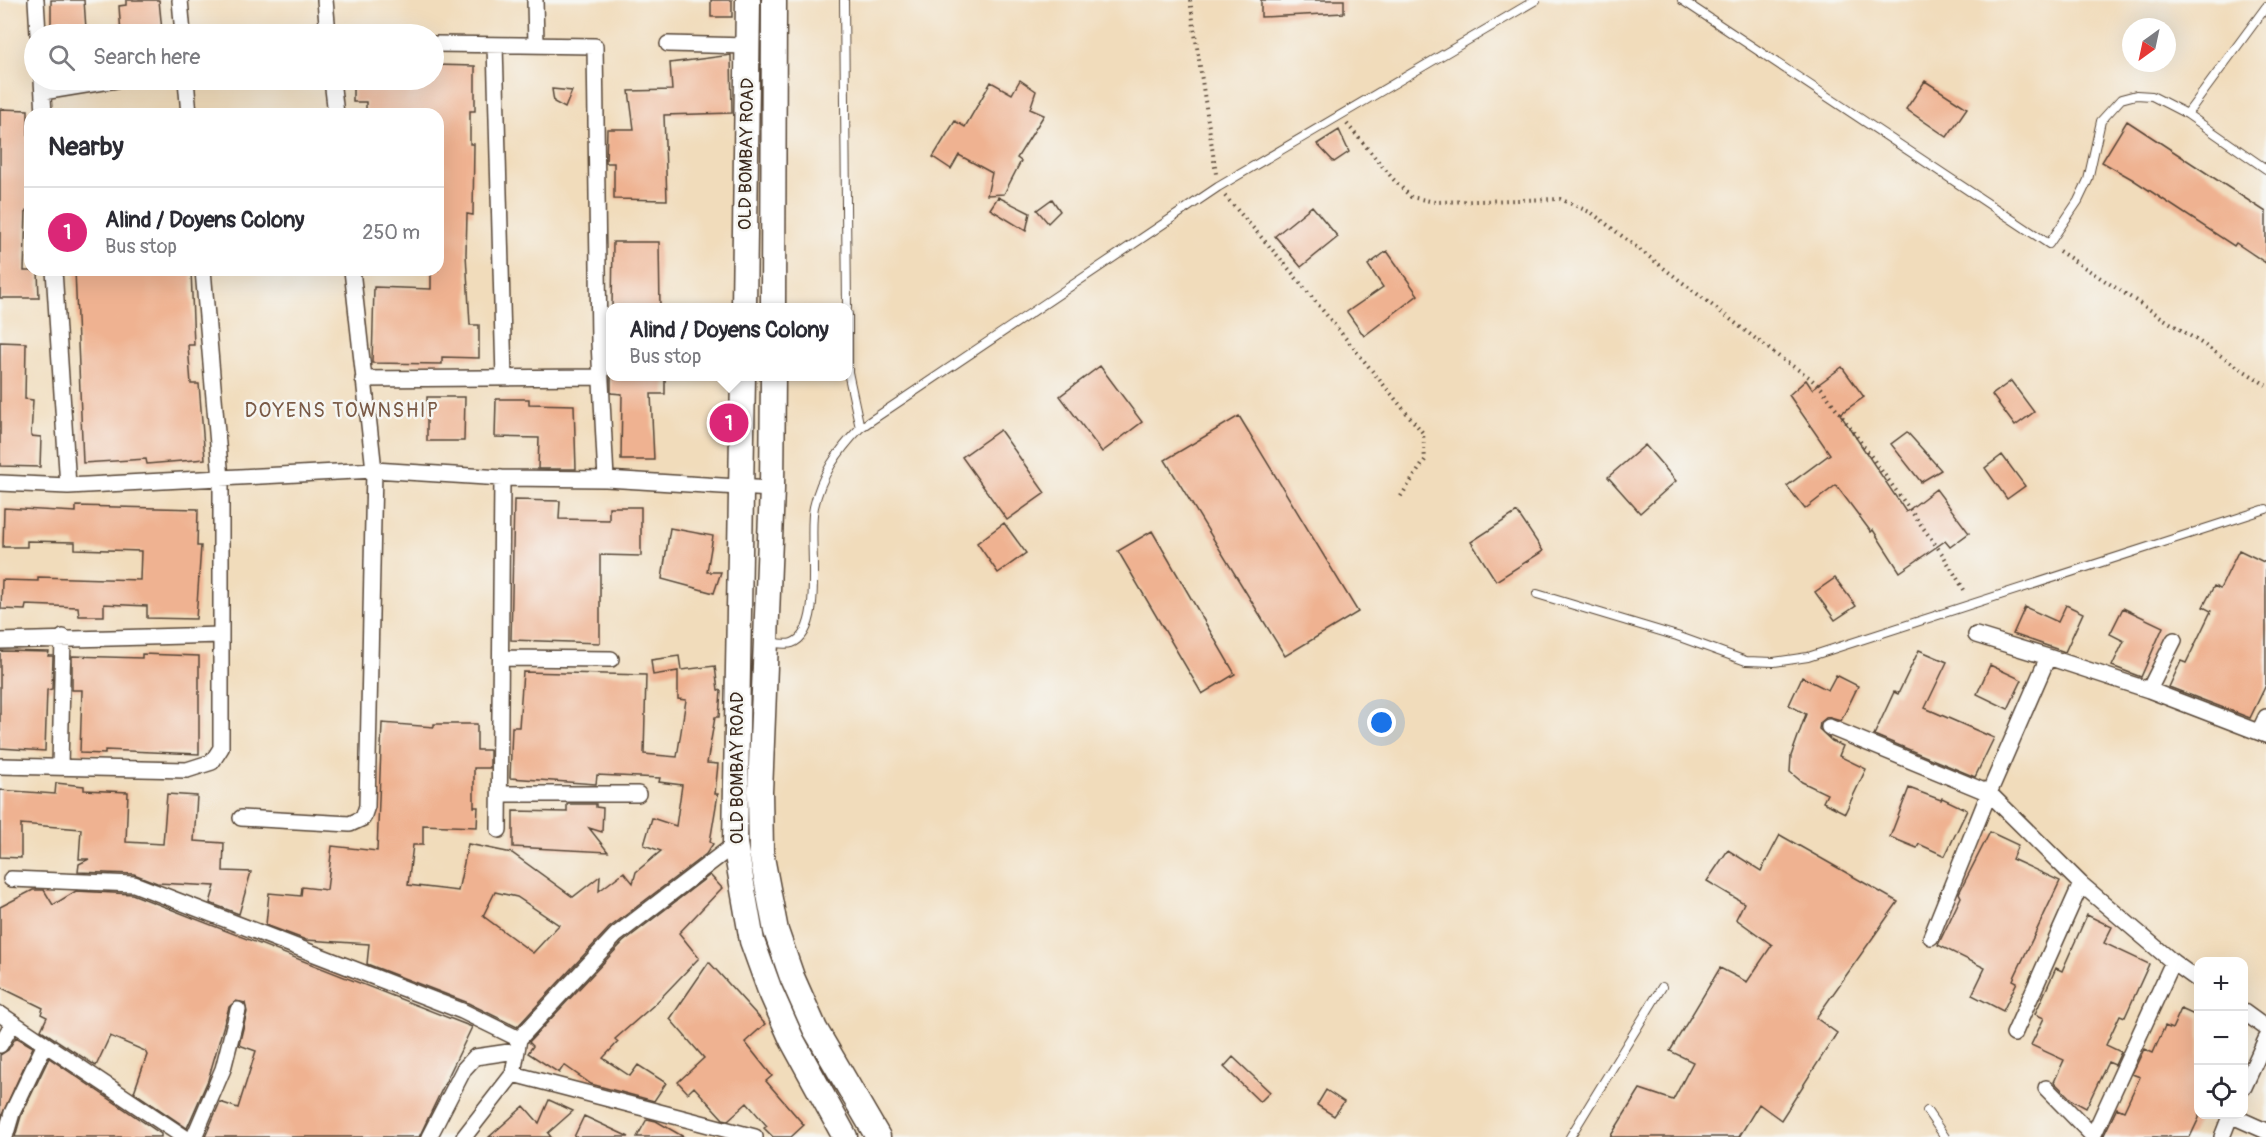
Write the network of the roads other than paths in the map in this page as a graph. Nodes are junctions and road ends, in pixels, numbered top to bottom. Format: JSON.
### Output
{"nodes":[{"id":1,"x":36,"y":0,"type":"edge"},
{"id":2,"x":180,"y":0,"type":"edge"},
{"id":3,"x":325,"y":0,"type":"edge"},
{"id":4,"x":535,"y":0,"type":"edge"},
{"id":5,"x":748,"y":0,"type":"edge"},
{"id":6,"x":774,"y":0,"type":"edge"},
{"id":7,"x":844,"y":0,"type":"edge"},
{"id":8,"x":1536,"y":0,"type":"edge"},
{"id":9,"x":1682,"y":0,"type":"edge"},
{"id":10,"x":2266,"y":8,"type":"edge"},
{"id":11,"x":37,"y":24,"type":"edge"},
{"id":12,"x":182,"y":24,"type":"edge"},
{"id":13,"x":327,"y":24,"type":"edge"},
{"id":14,"x":444,"y":44,"type":"edge"},
{"id":15,"x":668,"y":44,"type":"dead end"},
{"id":16,"x":495,"y":45,"type":"junction"},
{"id":17,"x":536,"y":45,"type":"junction"},
{"id":18,"x":748,"y":46,"type":"junction"},
{"id":19,"x":42,"y":90,"type":"edge"},
{"id":20,"x":187,"y":90,"type":"edge"},
{"id":21,"x":333,"y":90,"type":"edge"},
{"id":22,"x":44,"y":108,"type":"edge"},
{"id":23,"x":188,"y":108,"type":"edge"},
{"id":24,"x":335,"y":108,"type":"edge"},
{"id":25,"x":2187,"y":114,"type":"junction"},
{"id":26,"x":2266,"y":169,"type":"edge"},
{"id":27,"x":54,"y":276,"type":"edge"},
{"id":28,"x":204,"y":276,"type":"edge"},
{"id":29,"x":353,"y":276,"type":"edge"},
{"id":30,"x":744,"y":303,"type":"edge"},
{"id":31,"x":773,"y":303,"type":"edge"},
{"id":32,"x":847,"y":303,"type":"edge"},
{"id":33,"x":600,"y":377,"type":"junction"},
{"id":34,"x":504,"y":378,"type":"junction"},
{"id":35,"x":363,"y":379,"type":"junction"},
{"id":36,"x":743,"y":381,"type":"edge"},
{"id":37,"x":773,"y":381,"type":"edge"},
{"id":38,"x":850,"y":381,"type":"edge"},
{"id":39,"x":860,"y":428,"type":"junction"},
{"id":40,"x":374,"y":470,"type":"junction"},
{"id":41,"x":502,"y":478,"type":"junction"},
{"id":42,"x":221,"y":479,"type":"junction"},
{"id":43,"x":606,"y":479,"type":"junction"},
{"id":44,"x":0,"y":483,"type":"edge"},
{"id":45,"x":68,"y":486,"type":"junction"},
{"id":46,"x":742,"y":489,"type":"junction"},
{"id":47,"x":772,"y":489,"type":"junction"},
{"id":48,"x":2266,"y":509,"type":"edge"},
{"id":49,"x":1537,"y":594,"type":"dead end"},
{"id":50,"x":221,"y":635,"type":"junction"},
{"id":51,"x":1976,"y":635,"type":"dead end"},
{"id":52,"x":63,"y":637,"type":"junction"},
{"id":53,"x":2175,"y":640,"type":"dead end"},
{"id":54,"x":0,"y":641,"type":"edge"},
{"id":55,"x":767,"y":641,"type":"junction"},
{"id":56,"x":2048,"y":657,"type":"junction"},
{"id":57,"x":502,"y":658,"type":"junction"},
{"id":58,"x":611,"y":659,"type":"dead end"},
{"id":59,"x":2149,"y":690,"type":"junction"},
{"id":60,"x":2266,"y":717,"type":"edge"},
{"id":61,"x":1829,"y":727,"type":"dead end"},
{"id":62,"x":2263,"y":734,"type":"edge"},
{"id":63,"x":0,"y":766,"type":"edge"},
{"id":64,"x":60,"y":766,"type":"junction"},
{"id":65,"x":1989,"y":793,"type":"junction"},
{"id":66,"x":500,"y":794,"type":"junction"},
{"id":67,"x":638,"y":794,"type":"dead end"},
{"id":68,"x":241,"y":818,"type":"dead end"},
{"id":69,"x":499,"y":830,"type":"dead end"},
{"id":70,"x":735,"y":844,"type":"junction"},
{"id":71,"x":10,"y":879,"type":"dead end"},
{"id":72,"x":2081,"y":884,"type":"junction"},
{"id":73,"x":1931,"y":937,"type":"dead end"},
{"id":74,"x":2173,"y":962,"type":"junction"},
{"id":75,"x":2194,"y":977,"type":"edge"},
{"id":76,"x":1662,"y":987,"type":"dead end"},
{"id":77,"x":238,"y":1010,"type":"dead end"},
{"id":78,"x":2248,"y":1015,"type":"edge"},
{"id":79,"x":6,"y":1018,"type":"edge"},
{"id":80,"x":2266,"y":1028,"type":"edge"},
{"id":81,"x":2014,"y":1034,"type":"dead end"},
{"id":82,"x":2266,"y":1039,"type":"edge"},
{"id":83,"x":45,"y":1044,"type":"junction"},
{"id":84,"x":0,"y":1045,"type":"edge"},
{"id":85,"x":518,"y":1045,"type":"junction"},
{"id":86,"x":513,"y":1074,"type":"junction"},
{"id":87,"x":2248,"y":1078,"type":"edge"},
{"id":88,"x":2046,"y":1088,"type":"dead end"},
{"id":89,"x":1927,"y":1111,"type":"dead end"},
{"id":90,"x":2229,"y":1119,"type":"edge"},
{"id":91,"x":2239,"y":1119,"type":"edge"},
{"id":92,"x":2266,"y":1131,"type":"edge"},
{"id":93,"x":876,"y":1135,"type":"edge"},
{"id":94,"x":5,"y":1137,"type":"edge"},
{"id":95,"x":184,"y":1137,"type":"edge"},
{"id":96,"x":194,"y":1137,"type":"edge"},
{"id":97,"x":429,"y":1137,"type":"edge"},
{"id":98,"x":464,"y":1137,"type":"edge"},
{"id":99,"x":755,"y":1137,"type":"edge"},
{"id":100,"x":845,"y":1137,"type":"edge"},
{"id":101,"x":1570,"y":1137,"type":"edge"},
{"id":102,"x":1945,"y":1137,"type":"edge"},
{"id":103,"x":2222,"y":1137,"type":"edge"}],
"edges":[{"from":1,"to":11,"type":"street"},
{"from":2,"to":12,"type":"street"},
{"from":3,"to":13,"type":"street"},
{"from":4,"to":17,"type":"street"},
{"from":5,"to":18,"type":"main road","name":"OLD BOMBAY ROAD"},
{"from":6,"to":31,"type":"main road","name":"OLD BOMBAY ROAD"},
{"from":7,"to":32,"type":"lane"},
{"from":8,"to":39,"type":"lane"},
{"from":9,"to":25,"type":"lane"},
{"from":10,"to":25,"type":"lane"},
{"from":14,"to":16,"type":"street"},
{"from":15,"to":18,"type":"street"},
{"from":16,"to":17,"type":"street"},
{"from":16,"to":34,"type":"street"},
{"from":17,"to":33,"type":"street"},
{"from":18,"to":30,"type":"main road","name":"OLD BOMBAY ROAD"},
{"from":19,"to":22,"type":"street"},
{"from":20,"to":23,"type":"street"},
{"from":21,"to":24,"type":"street"},
{"from":25,"to":26,"type":"lane"},
{"from":27,"to":45,"type":"street"},
{"from":28,"to":42,"type":"street"},
{"from":29,"to":35,"type":"street"},
{"from":33,"to":34,"type":"street"},
{"from":33,"to":43,"type":"street"},
{"from":34,"to":35,"type":"street"},
{"from":35,"to":40,"type":"street"},
{"from":36,"to":46,"type":"main road","name":"OLD BOMBAY ROAD"},
{"from":37,"to":47,"type":"main road","name":"OLD BOMBAY ROAD"},
{"from":38,"to":39,"type":"lane"},
{"from":39,"to":55,"type":"lane"},
{"from":40,"to":41,"type":"street"},
{"from":40,"to":42,"type":"street"},
{"from":40,"to":68,"type":"street"},
{"from":41,"to":43,"type":"street"},
{"from":41,"to":57,"type":"street"},
{"from":42,"to":45,"type":"street"},
{"from":42,"to":50,"type":"street"},
{"from":43,"to":46,"type":"street"},
{"from":44,"to":45,"type":"street"},
{"from":46,"to":47,"type":"street"},
{"from":46,"to":70,"type":"main road","name":"OLD BOMBAY ROAD"},
{"from":47,"to":55,"type":"main road","name":"OLD BOMBAY ROAD"},
{"from":48,"to":49,"type":"lane"},
{"from":50,"to":52,"type":"street"},
{"from":50,"to":64,"type":"street"},
{"from":51,"to":56,"type":"street"},
{"from":52,"to":54,"type":"street"},
{"from":52,"to":64,"type":"street"},
{"from":53,"to":59,"type":"street"},
{"from":55,"to":93,"type":"main road","name":"OLD BOMBAY ROAD"},
{"from":56,"to":59,"type":"street"},
{"from":56,"to":65,"type":"street"},
{"from":57,"to":58,"type":"street"},
{"from":57,"to":66,"type":"street"},
{"from":59,"to":62,"type":"street"},
{"from":60,"to":62,"type":"street"},
{"from":61,"to":65,"type":"street"},
{"from":63,"to":64,"type":"street"},
{"from":65,"to":72,"type":"street"},
{"from":65,"to":73,"type":"street"},
{"from":66,"to":67,"type":"street"},
{"from":66,"to":69,"type":"street"},
{"from":70,"to":85,"type":"street"},
{"from":70,"to":100,"type":"main road","name":"OLD BOMBAY ROAD"},
{"from":71,"to":85,"type":"street"},
{"from":72,"to":74,"type":"street"},
{"from":72,"to":81,"type":"street"},
{"from":74,"to":75,"type":"street"},
{"from":74,"to":88,"type":"street"},
{"from":76,"to":101,"type":"lane"},
{"from":77,"to":96,"type":"street"},
{"from":78,"to":80,"type":"street"},
{"from":79,"to":83,"type":"street"},
{"from":79,"to":84,"type":"street"},
{"from":82,"to":87,"type":"street"},
{"from":83,"to":94,"type":"street"},
{"from":83,"to":95,"type":"street"},
{"from":85,"to":86,"type":"street"},
{"from":85,"to":97,"type":"street"},
{"from":86,"to":98,"type":"street"},
{"from":86,"to":99,"type":"street"},
{"from":89,"to":102,"type":"lane"},
{"from":90,"to":103,"type":"street"},
{"from":91,"to":92,"type":"street"}]}
